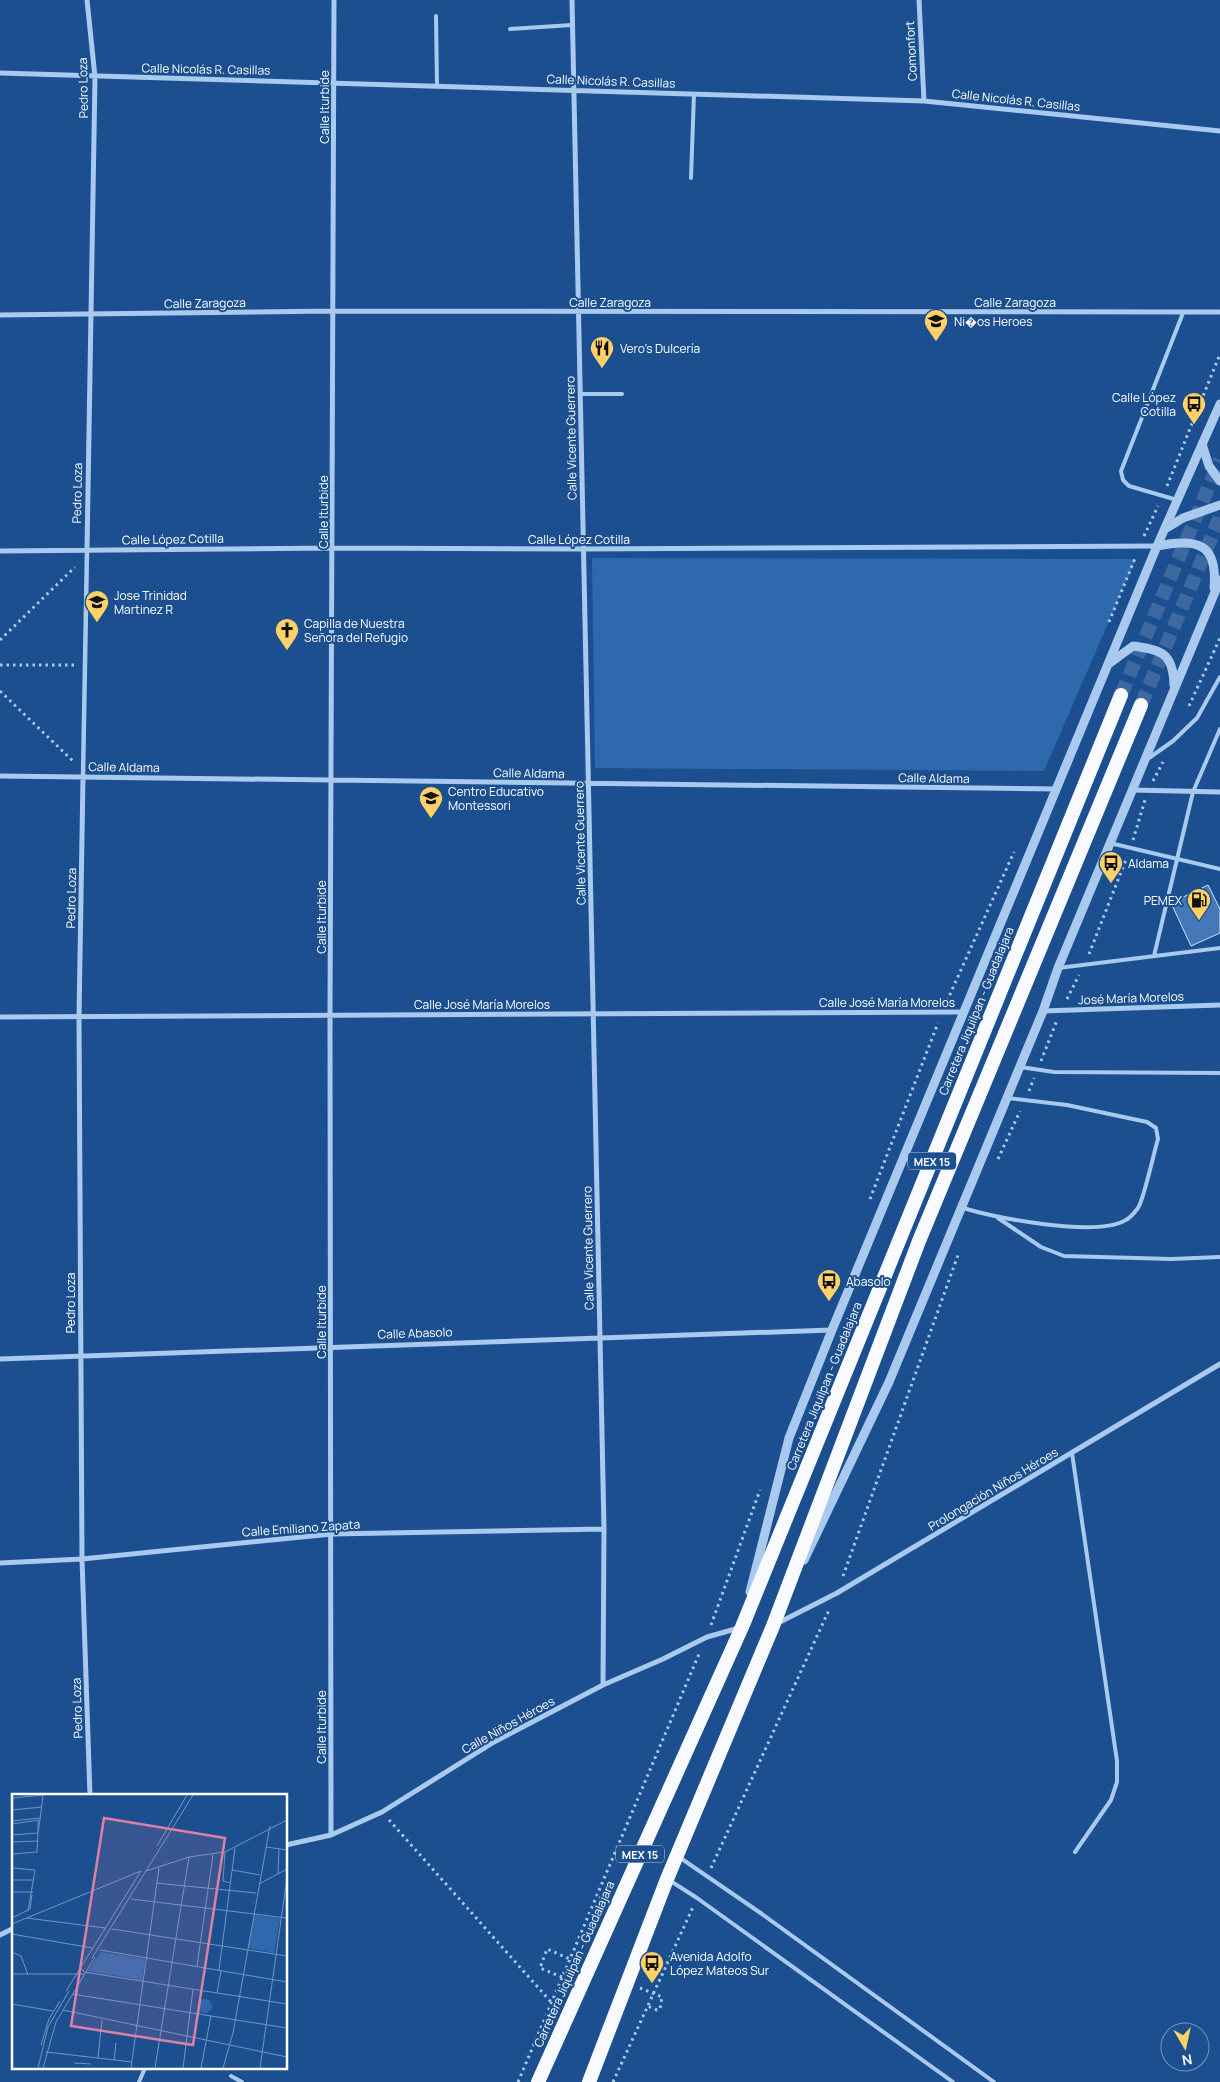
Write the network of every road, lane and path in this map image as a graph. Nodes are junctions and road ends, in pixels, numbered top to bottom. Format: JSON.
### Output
{"nodes":[{"id":1,"x":87,"y":0,"type":"edge"},
{"id":2,"x":334,"y":0,"type":"edge"},
{"id":3,"x":572,"y":0,"type":"edge"},
{"id":4,"x":919,"y":0,"type":"edge"},
{"id":5,"x":436,"y":16,"type":"dead end"},
{"id":6,"x":572,"y":25,"type":"junction"},
{"id":7,"x":510,"y":29,"type":"dead end"},
{"id":8,"x":0,"y":73,"type":"edge"},
{"id":9,"x":95,"y":77,"type":"junction"},
{"id":10,"x":334,"y":83,"type":"junction"},
{"id":11,"x":437,"y":86,"type":"junction"},
{"id":12,"x":574,"y":90,"type":"junction"},
{"id":13,"x":694,"y":94,"type":"junction"},
{"id":14,"x":924,"y":101,"type":"junction"},
{"id":15,"x":1220,"y":131,"type":"edge"},
{"id":16,"x":691,"y":178,"type":"dead end"},
{"id":17,"x":333,"y":311,"type":"junction"},
{"id":18,"x":579,"y":312,"type":"junction"},
{"id":19,"x":1182,"y":312,"type":"junction"},
{"id":20,"x":1220,"y":312,"type":"edge"},
{"id":21,"x":0,"y":315,"type":"edge"},
{"id":22,"x":89,"y":315,"type":"junction"},
{"id":23,"x":580,"y":394,"type":"junction"},
{"id":24,"x":622,"y":394,"type":"dead end"},
{"id":25,"x":1220,"y":404,"type":"edge"},
{"id":26,"x":1202,"y":444,"type":"junction"},
{"id":27,"x":1220,"y":481,"type":"edge"},
{"id":28,"x":1177,"y":500,"type":"junction"},
{"id":29,"x":1220,"y":505,"type":"edge"},
{"id":30,"x":1165,"y":529,"type":"junction"},
{"id":31,"x":1157,"y":546,"type":"junction"},
{"id":32,"x":333,"y":548,"type":"junction"},
{"id":33,"x":87,"y":550,"type":"junction"},
{"id":34,"x":584,"y":550,"type":"junction"},
{"id":35,"x":0,"y":551,"type":"edge"},
{"id":36,"x":86,"y":557,"type":"junction"},
{"id":37,"x":1220,"y":580,"type":"edge"},
{"id":38,"x":1213,"y":599,"type":"junction"},
{"id":39,"x":1220,"y":638,"type":"edge"},
{"id":40,"x":0,"y":640,"type":"edge"},
{"id":41,"x":1110,"y":664,"type":"junction"},
{"id":42,"x":0,"y":665,"type":"edge"},
{"id":43,"x":85,"y":665,"type":"junction"},
{"id":44,"x":1220,"y":677,"type":"edge"},
{"id":45,"x":1174,"y":688,"type":"junction"},
{"id":46,"x":0,"y":690,"type":"edge"},
{"id":47,"x":1121,"y":695,"type":"tunnel mouth"},
{"id":48,"x":1141,"y":705,"type":"tunnel mouth"},
{"id":49,"x":1189,"y":707,"type":"dead end"},
{"id":50,"x":1220,"y":729,"type":"edge"},
{"id":51,"x":1173,"y":741,"type":"junction"},
{"id":52,"x":1147,"y":759,"type":"junction"},
{"id":53,"x":83,"y":774,"type":"junction"},
{"id":54,"x":0,"y":776,"type":"edge"},
{"id":55,"x":331,"y":780,"type":"junction"},
{"id":56,"x":589,"y":783,"type":"junction"},
{"id":57,"x":1057,"y":789,"type":"junction"},
{"id":58,"x":1132,"y":790,"type":"junction"},
{"id":59,"x":1147,"y":792,"type":"junction"},
{"id":60,"x":1193,"y":792,"type":"junction"},
{"id":61,"x":1220,"y":792,"type":"edge"},
{"id":62,"x":1110,"y":843,"type":"junction"},
{"id":63,"x":1131,"y":848,"type":"junction"},
{"id":64,"x":1176,"y":859,"type":"junction"},
{"id":65,"x":1220,"y":869,"type":"edge"},
{"id":66,"x":1220,"y":948,"type":"edge"},
{"id":67,"x":1154,"y":956,"type":"junction"},
{"id":68,"x":1085,"y":963,"type":"junction"},
{"id":69,"x":1058,"y":968,"type":"junction"},
{"id":70,"x":1220,"y":1005,"type":"edge"},
{"id":71,"x":1061,"y":1010,"type":"junction"},
{"id":72,"x":1043,"y":1011,"type":"junction"},
{"id":73,"x":965,"y":1012,"type":"junction"},
{"id":74,"x":593,"y":1014,"type":"junction"},
{"id":75,"x":330,"y":1015,"type":"junction"},
{"id":76,"x":79,"y":1016,"type":"junction"},
{"id":77,"x":0,"y":1017,"type":"edge"},
{"id":78,"x":1020,"y":1067,"type":"junction"},
{"id":79,"x":1037,"y":1070,"type":"junction"},
{"id":80,"x":1220,"y":1073,"type":"edge"},
{"id":81,"x":1007,"y":1098,"type":"junction"},
{"id":82,"x":1025,"y":1101,"type":"junction"},
{"id":83,"x":998,"y":1160,"type":"dead end"},
{"id":84,"x":961,"y":1207,"type":"junction"},
{"id":85,"x":995,"y":1217,"type":"junction"},
{"id":86,"x":960,"y":1248,"type":"dead end"},
{"id":87,"x":1220,"y":1256,"type":"edge"},
{"id":88,"x":832,"y":1330,"type":"junction"},
{"id":89,"x":600,"y":1337,"type":"junction"},
{"id":90,"x":331,"y":1346,"type":"junction"},
{"id":91,"x":81,"y":1356,"type":"junction"},
{"id":92,"x":0,"y":1359,"type":"edge"},
{"id":93,"x":1220,"y":1364,"type":"edge"},
{"id":94,"x":1072,"y":1453,"type":"junction"},
{"id":95,"x":604,"y":1529,"type":"junction"},
{"id":96,"x":332,"y":1534,"type":"junction"},
{"id":97,"x":82,"y":1559,"type":"junction"},
{"id":98,"x":0,"y":1563,"type":"edge"},
{"id":99,"x":837,"y":1593,"type":"junction"},
{"id":100,"x":773,"y":1626,"type":"junction"},
{"id":101,"x":742,"y":1627,"type":"junction"},
{"id":102,"x":707,"y":1637,"type":"junction"},
{"id":103,"x":603,"y":1685,"type":"junction"},
{"id":104,"x":90,"y":1794,"type":"edge"},
{"id":105,"x":382,"y":1812,"type":"junction"},
{"id":106,"x":331,"y":1835,"type":"junction"},
{"id":107,"x":288,"y":1845,"type":"edge"},
{"id":108,"x":1075,"y":1852,"type":"dead end"},
{"id":109,"x":677,"y":1855,"type":"junction"},
{"id":110,"x":707,"y":1876,"type":"junction"},
{"id":111,"x":667,"y":1879,"type":"junction"},
{"id":112,"x":697,"y":1898,"type":"junction"},
{"id":113,"x":12,"y":1929,"type":"edge"},
{"id":114,"x":0,"y":1935,"type":"edge"},
{"id":115,"x":550,"y":1951,"type":"dead end"},
{"id":116,"x":562,"y":1977,"type":"junction"},
{"id":117,"x":655,"y":1994,"type":"dead end"},
{"id":118,"x":551,"y":2002,"type":"junction"},
{"id":119,"x":647,"y":2006,"type":"junction"},
{"id":120,"x":144,"y":2070,"type":"edge"},
{"id":121,"x":231,"y":2076,"type":"dead end"},
{"id":122,"x":139,"y":2082,"type":"edge"},
{"id":123,"x":242,"y":2082,"type":"edge"},
{"id":124,"x":518,"y":2082,"type":"edge"},
{"id":125,"x":538,"y":2082,"type":"edge"},
{"id":126,"x":589,"y":2082,"type":"edge"},
{"id":127,"x":613,"y":2082,"type":"edge"},
{"id":128,"x":953,"y":2082,"type":"edge"},
{"id":129,"x":994,"y":2082,"type":"edge"}],
"edges":[{"from":1,"to":9,"type":"street","name":"Pedro Loza"},
{"from":2,"to":10,"type":"street","name":"Calle Iturbide"},
{"from":3,"to":6,"type":"street","name":"Calle Vicente Guerrero"},
{"from":4,"to":14,"type":"street","name":"Comonfort"},
{"from":5,"to":11,"type":"lane"},
{"from":6,"to":7,"type":"lane"},
{"from":6,"to":12,"type":"street","name":"Calle Vicente Guerrero"},
{"from":8,"to":9,"type":"street","name":"Calle Nicolás R. Casillas"},
{"from":9,"to":10,"type":"street","name":"Calle Nicolás R. Casillas"},
{"from":9,"to":22,"type":"street","name":"Pedro Loza"},
{"from":10,"to":11,"type":"street","name":"Calle Nicolás R. Casillas"},
{"from":10,"to":17,"type":"street","name":"Calle Iturbide"},
{"from":11,"to":12,"type":"street","name":"Calle Nicolás R. Casillas"},
{"from":12,"to":13,"type":"street","name":"Calle Nicolás R. Casillas"},
{"from":12,"to":18,"type":"street","name":"Calle Vicente Guerrero"},
{"from":13,"to":14,"type":"street","name":"Calle Nicolás R. Casillas"},
{"from":13,"to":16,"type":"lane"},
{"from":14,"to":15,"type":"street","name":"Calle Nicolás R. Casillas"},
{"from":17,"to":18,"type":"street","name":"Calle Zaragoza"},
{"from":17,"to":22,"type":"street","name":"Calle Zaragoza"},
{"from":17,"to":32,"type":"street","name":"Calle Iturbide"},
{"from":18,"to":19,"type":"street","name":"Calle Zaragoza"},
{"from":18,"to":23,"type":"street","name":"Calle Vicente Guerrero"},
{"from":19,"to":20,"type":"street","name":"Calle Zaragoza"},
{"from":19,"to":28,"type":"lane"},
{"from":21,"to":22,"type":"street","name":"Calle Zaragoza"},
{"from":22,"to":33,"type":"street","name":"Pedro Loza"},
{"from":23,"to":24,"type":"lane"},
{"from":23,"to":34,"type":"street","name":"Calle Vicente Guerrero"},
{"from":25,"to":26,"type":"street"},
{"from":26,"to":27,"type":"street"},
{"from":26,"to":28,"type":"street"},
{"from":28,"to":30,"type":"street"},
{"from":29,"to":30,"type":"street"},
{"from":30,"to":31,"type":"street"},
{"from":31,"to":34,"type":"street","name":"Calle López Cotilla"},
{"from":31,"to":38,"type":"street"},
{"from":31,"to":41,"type":"street"},
{"from":32,"to":33,"type":"street","name":"Calle López Cotilla"},
{"from":32,"to":34,"type":"street","name":"Calle López Cotilla"},
{"from":32,"to":55,"type":"street","name":"Calle Iturbide"},
{"from":33,"to":35,"type":"street","name":"Calle López Cotilla"},
{"from":33,"to":36,"type":"street","name":"Pedro Loza"},
{"from":34,"to":56,"type":"street","name":"Calle Vicente Guerrero"},
{"from":36,"to":40,"type":"path"},
{"from":36,"to":43,"type":"street","name":"Pedro Loza"},
{"from":37,"to":38,"type":"street"},
{"from":38,"to":45,"type":"street"},
{"from":39,"to":49,"type":"path"},
{"from":41,"to":45,"type":"street"},
{"from":41,"to":57,"type":"street"},
{"from":42,"to":43,"type":"path"},
{"from":43,"to":53,"type":"street","name":"Pedro Loza"},
{"from":44,"to":51,"type":"lane"},
{"from":45,"to":52,"type":"street"},
{"from":46,"to":53,"type":"path"},
{"from":47,"to":101,"type":"highway","name":"Carretera Jiquilpan - Guadalajara","number":"MEX 15"},
{"from":48,"to":100,"type":"highway","number":"MEX 15"},
{"from":50,"to":60,"type":"lane"},
{"from":51,"to":52,"type":"lane"},
{"from":51,"to":59,"type":"path"},
{"from":52,"to":58,"type":"street"},
{"from":53,"to":54,"type":"street","name":"Calle Aldama"},
{"from":53,"to":55,"type":"street","name":"Calle Aldama"},
{"from":53,"to":76,"type":"street","name":"Pedro Loza"},
{"from":55,"to":56,"type":"street","name":"Calle Aldama"},
{"from":55,"to":75,"type":"street","name":"Calle Iturbide"},
{"from":56,"to":57,"type":"street","name":"Calle Aldama"},
{"from":56,"to":74,"type":"street","name":"Calle Vicente Guerrero"},
{"from":57,"to":73,"type":"street"},
{"from":58,"to":59,"type":"street"},
{"from":58,"to":62,"type":"street"},
{"from":59,"to":60,"type":"street"},
{"from":59,"to":63,"type":"path"},
{"from":60,"to":61,"type":"street"},
{"from":60,"to":64,"type":"lane"},
{"from":62,"to":63,"type":"lane"},
{"from":62,"to":69,"type":"street"},
{"from":63,"to":64,"type":"lane"},
{"from":63,"to":68,"type":"path"},
{"from":64,"to":65,"type":"lane"},
{"from":64,"to":67,"type":"lane"},
{"from":66,"to":67,"type":"lane"},
{"from":67,"to":68,"type":"lane"},
{"from":68,"to":69,"type":"lane"},
{"from":68,"to":71,"type":"path"},
{"from":69,"to":72,"type":"street"},
{"from":70,"to":71,"type":"street","name":"José María Morelos"},
{"from":71,"to":72,"type":"street","name":"José María Morelos"},
{"from":71,"to":79,"type":"path"},
{"from":72,"to":78,"type":"street"},
{"from":73,"to":74,"type":"street","name":"Calle José María Morelos"},
{"from":73,"to":88,"type":"street"},
{"from":74,"to":75,"type":"street","name":"Calle José María Morelos"},
{"from":74,"to":89,"type":"street","name":"Calle Vicente Guerrero"},
{"from":75,"to":76,"type":"street","name":"Calle José María Morelos"},
{"from":75,"to":90,"type":"street","name":"Calle Iturbide"},
{"from":76,"to":77,"type":"street","name":"Calle José María Morelos"},
{"from":76,"to":91,"type":"street","name":"Pedro Loza"},
{"from":78,"to":79,"type":"lane"},
{"from":78,"to":81,"type":"street"},
{"from":79,"to":80,"type":"lane"},
{"from":79,"to":82,"type":"path"},
{"from":81,"to":82,"type":"lane"},
{"from":81,"to":84,"type":"street"},
{"from":82,"to":83,"type":"path"},
{"from":82,"to":85,"type":"lane"},
{"from":84,"to":85,"type":"lane"},
{"from":84,"to":100,"type":"street"},
{"from":85,"to":87,"type":"lane"},
{"from":86,"to":99,"type":"path"},
{"from":88,"to":89,"type":"street","name":"Calle Abasolo"},
{"from":88,"to":101,"type":"street"},
{"from":89,"to":90,"type":"street","name":"Calle Abasolo"},
{"from":89,"to":95,"type":"street","name":"Calle Vicente Guerrero"},
{"from":90,"to":91,"type":"street","name":"Calle Abasolo"},
{"from":90,"to":96,"type":"street","name":"Calle Iturbide"},
{"from":91,"to":92,"type":"street","name":"Calle Abasolo"},
{"from":91,"to":97,"type":"street","name":"Pedro Loza"},
{"from":93,"to":94,"type":"street","name":"Prolongación Niños Héroes"},
{"from":94,"to":99,"type":"street","name":"Prolongación Niños Héroes"},
{"from":94,"to":108,"type":"lane"},
{"from":95,"to":96,"type":"street","name":"Calle Emiliano Zapata"},
{"from":95,"to":103,"type":"street","name":"Calle Vicente Guerrero"},
{"from":96,"to":97,"type":"street","name":"Calle Emiliano Zapata"},
{"from":96,"to":106,"type":"street","name":"Calle Iturbide"},
{"from":97,"to":98,"type":"street","name":"Calle Emiliano Zapata"},
{"from":97,"to":104,"type":"street","name":"Pedro Loza"},
{"from":99,"to":100,"type":"street","name":"Prolongación Niños Héroes"},
{"from":99,"to":110,"type":"path"},
{"from":100,"to":109,"type":"highway","number":"MEX 15"},
{"from":101,"to":102,"type":"street","name":"Calle Niños Héroes"},
{"from":101,"to":125,"type":"highway","name":"Carretera Jiquilpan - Guadalajara","number":"MEX 15"},
{"from":102,"to":103,"type":"street","name":"Calle Niños Héroes"},
{"from":102,"to":116,"type":"path"},
{"from":103,"to":105,"type":"street","name":"Calle Niños Héroes"},
{"from":105,"to":106,"type":"street","name":"Calle Niños Héroes"},
{"from":105,"to":118,"type":"path"},
{"from":106,"to":107,"type":"street","name":"Calle Niños Héroes"},
{"from":109,"to":110,"type":"lane"},
{"from":109,"to":111,"type":"highway","number":"MEX 15"},
{"from":110,"to":129,"type":"lane"},
{"from":111,"to":112,"type":"lane"},
{"from":111,"to":126,"type":"highway","number":"MEX 15"},
{"from":112,"to":119,"type":"path"},
{"from":112,"to":128,"type":"lane"},
{"from":113,"to":114,"type":"street"},
{"from":115,"to":116,"type":"path"},
{"from":116,"to":118,"type":"path"},
{"from":117,"to":119,"type":"path"},
{"from":118,"to":124,"type":"path"},
{"from":119,"to":127,"type":"path"},
{"from":120,"to":122,"type":"lane"},
{"from":121,"to":123,"type":"lane"}]}
